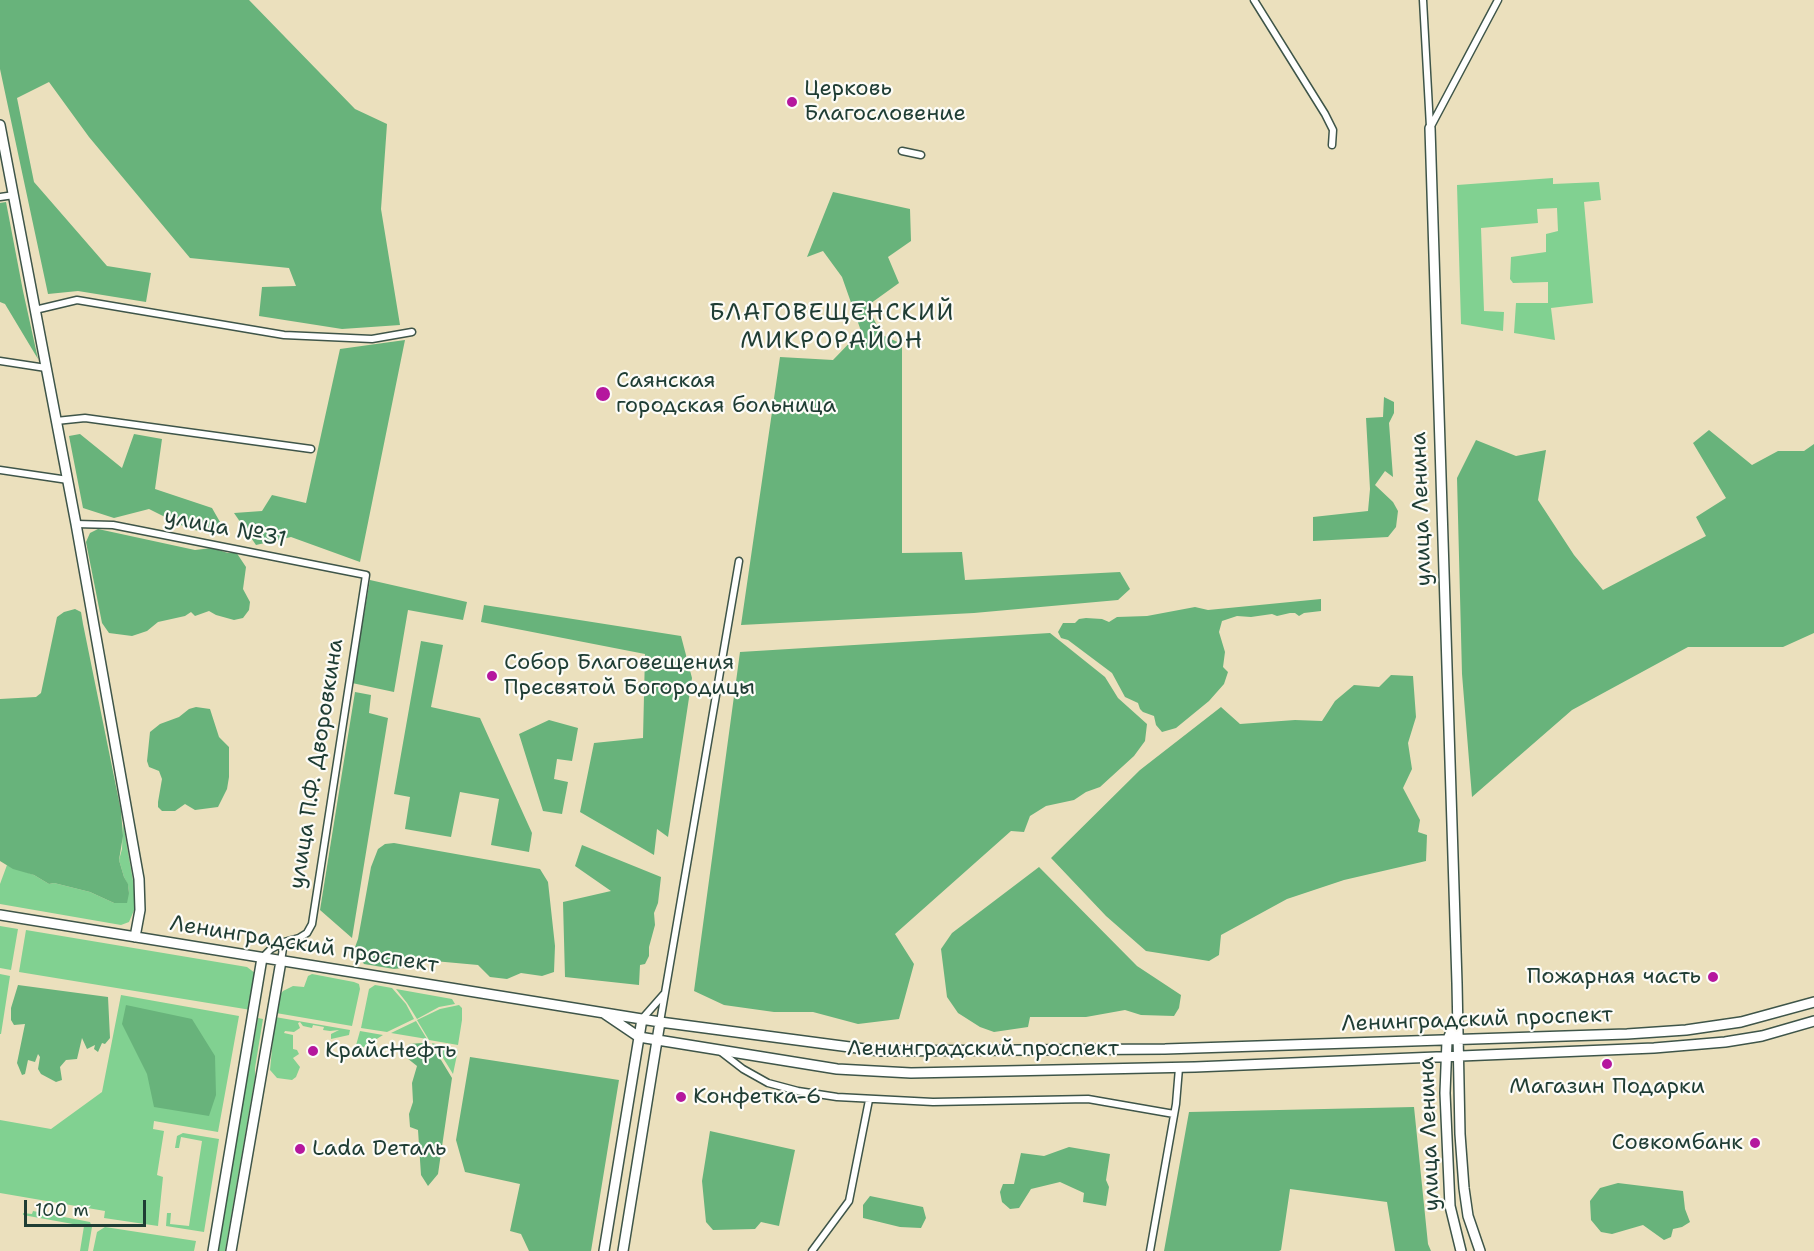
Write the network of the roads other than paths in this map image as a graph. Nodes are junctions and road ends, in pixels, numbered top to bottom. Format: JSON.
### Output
{"nodes":[{"id":1,"x":1254,"y":0,"type":"edge"},
{"id":2,"x":1423,"y":0,"type":"edge"},
{"id":3,"x":1498,"y":0,"type":"edge"},
{"id":4,"x":0,"y":125,"type":"edge"},
{"id":5,"x":1430,"y":128,"type":"junction"},
{"id":6,"x":1332,"y":146,"type":"dead end"},
{"id":7,"x":902,"y":151,"type":"dead end"},
{"id":8,"x":921,"y":155,"type":"dead end"},
{"id":9,"x":14,"y":195,"type":"junction"},
{"id":10,"x":0,"y":198,"type":"edge"},
{"id":11,"x":35,"y":310,"type":"junction"},
{"id":12,"x":412,"y":332,"type":"dead end"},
{"id":13,"x":0,"y":361,"type":"edge"},
{"id":14,"x":46,"y":368,"type":"junction"},
{"id":15,"x":56,"y":421,"type":"junction"},
{"id":16,"x":311,"y":449,"type":"dead end"},
{"id":17,"x":0,"y":470,"type":"edge"},
{"id":18,"x":68,"y":480,"type":"junction"},
{"id":19,"x":76,"y":524,"type":"junction"},
{"id":20,"x":739,"y":561,"type":"dead end"},
{"id":21,"x":366,"y":575,"type":"joint"},
{"id":22,"x":0,"y":915,"type":"edge"},
{"id":23,"x":135,"y":937,"type":"junction"},
{"id":24,"x":284,"y":942,"type":"junction"},
{"id":25,"x":262,"y":958,"type":"junction"},
{"id":26,"x":281,"y":961,"type":"junction"},
{"id":27,"x":664,"y":994,"type":"junction"},
{"id":28,"x":1814,"y":1002,"type":"edge"},
{"id":29,"x":602,"y":1012,"type":"junction"},
{"id":30,"x":1458,"y":1016,"type":"junction"},
{"id":31,"x":642,"y":1019,"type":"junction"},
{"id":32,"x":1814,"y":1021,"type":"edge"},
{"id":33,"x":660,"y":1022,"type":"junction"},
{"id":34,"x":1653,"y":1033,"type":"junction"},
{"id":35,"x":639,"y":1037,"type":"junction"},
{"id":36,"x":657,"y":1040,"type":"junction"},
{"id":37,"x":1447,"y":1041,"type":"junction"},
{"id":38,"x":1459,"y":1041,"type":"junction"},
{"id":39,"x":1193,"y":1048,"type":"junction"},
{"id":40,"x":1654,"y":1048,"type":"junction"},
{"id":41,"x":718,"y":1050,"type":"junction"},
{"id":42,"x":1445,"y":1057,"type":"junction"},
{"id":43,"x":1459,"y":1057,"type":"junction"},
{"id":44,"x":1195,"y":1067,"type":"junction"},
{"id":45,"x":1179,"y":1068,"type":"junction"},
{"id":46,"x":869,"y":1100,"type":"junction"},
{"id":47,"x":1174,"y":1114,"type":"junction"},
{"id":48,"x":213,"y":1251,"type":"edge"},
{"id":49,"x":231,"y":1251,"type":"edge"},
{"id":50,"x":604,"y":1251,"type":"edge"},
{"id":51,"x":623,"y":1251,"type":"edge"},
{"id":52,"x":812,"y":1251,"type":"edge"},
{"id":53,"x":1150,"y":1251,"type":"edge"},
{"id":54,"x":1461,"y":1251,"type":"edge"},
{"id":55,"x":1480,"y":1251,"type":"edge"}],
"edges":[{"from":1,"to":6,"type":"street"},
{"from":2,"to":5,"type":"street","name":"улица Ленина"},
{"from":3,"to":5,"type":"street"},
{"from":4,"to":9,"type":"main road"},
{"from":5,"to":30,"type":"main road","name":"улица Ленина"},
{"from":7,"to":8,"type":"street"},
{"from":9,"to":10,"type":"street"},
{"from":9,"to":11,"type":"main road"},
{"from":11,"to":12,"type":"street"},
{"from":11,"to":14,"type":"main road"},
{"from":13,"to":14,"type":"street"},
{"from":14,"to":15,"type":"main road"},
{"from":15,"to":16,"type":"street"},
{"from":15,"to":18,"type":"main road"},
{"from":17,"to":18,"type":"street"},
{"from":18,"to":19,"type":"main road"},
{"from":19,"to":21,"type":"street","name":"улица №31"},
{"from":19,"to":23,"type":"main road"},
{"from":20,"to":27,"type":"street"},
{"from":21,"to":24,"type":"street","name":"улица П.Ф. Дворовкина"},
{"from":22,"to":23,"type":"main road","name":"Ленинградский проспект"},
{"from":23,"to":25,"type":"main road","name":"Ленинградский проспект"},
{"from":24,"to":25,"type":"street","name":"улица П.Ф. Дворовкина"},
{"from":24,"to":26,"type":"street"},
{"from":25,"to":26,"type":"main road","name":"Ленинградский проспект"},
{"from":25,"to":48,"type":"main road"},
{"from":26,"to":29,"type":"main road","name":"Ленинградский проспект"},
{"from":26,"to":49,"type":"main road"},
{"from":27,"to":31,"type":"street"},
{"from":27,"to":33,"type":"street"},
{"from":28,"to":34,"type":"main road","name":"Ленинградский проспект"},
{"from":29,"to":31,"type":"main road","name":"Ленинградский проспект"},
{"from":29,"to":35,"type":"main road","name":"Ленинградский проспект"},
{"from":30,"to":37,"type":"main road","name":"улица Ленина"},
{"from":30,"to":38,"type":"main road","name":"улица Ленина"},
{"from":31,"to":33,"type":"main road","name":"Ленинградский проспект"},
{"from":31,"to":35,"type":"main road"},
{"from":32,"to":40,"type":"main road","name":"Ленинградский проспект"},
{"from":33,"to":36,"type":"main road"},
{"from":33,"to":39,"type":"main road","name":"Ленинградский проспект"},
{"from":34,"to":38,"type":"main road","name":"Ленинградский проспект"},
{"from":34,"to":40,"type":"main road"},
{"from":35,"to":36,"type":"main road","name":"Ленинградский проспект"},
{"from":35,"to":50,"type":"main road"},
{"from":36,"to":41,"type":"main road","name":"Ленинградский проспект"},
{"from":36,"to":51,"type":"main road"},
{"from":37,"to":38,"type":"main road","name":"Ленинградский проспект"},
{"from":37,"to":39,"type":"main road","name":"Ленинградский проспект"},
{"from":37,"to":42,"type":"main road","name":"улица Ленина"},
{"from":38,"to":43,"type":"main road","name":"улица Ленина"},
{"from":39,"to":44,"type":"main road"},
{"from":40,"to":43,"type":"main road","name":"Ленинградский проспект"},
{"from":41,"to":45,"type":"main road","name":"Ленинградский проспект"},
{"from":41,"to":46,"type":"street"},
{"from":42,"to":43,"type":"main road","name":"Ленинградский проспект"},
{"from":42,"to":44,"type":"main road","name":"Ленинградский проспект"},
{"from":42,"to":54,"type":"main road","name":"улица Ленина"},
{"from":43,"to":55,"type":"main road","name":"улица Ленина"},
{"from":44,"to":45,"type":"main road","name":"Ленинградский проспект"},
{"from":45,"to":47,"type":"street"},
{"from":46,"to":47,"type":"street"},
{"from":46,"to":52,"type":"street"},
{"from":47,"to":53,"type":"street"}]}
